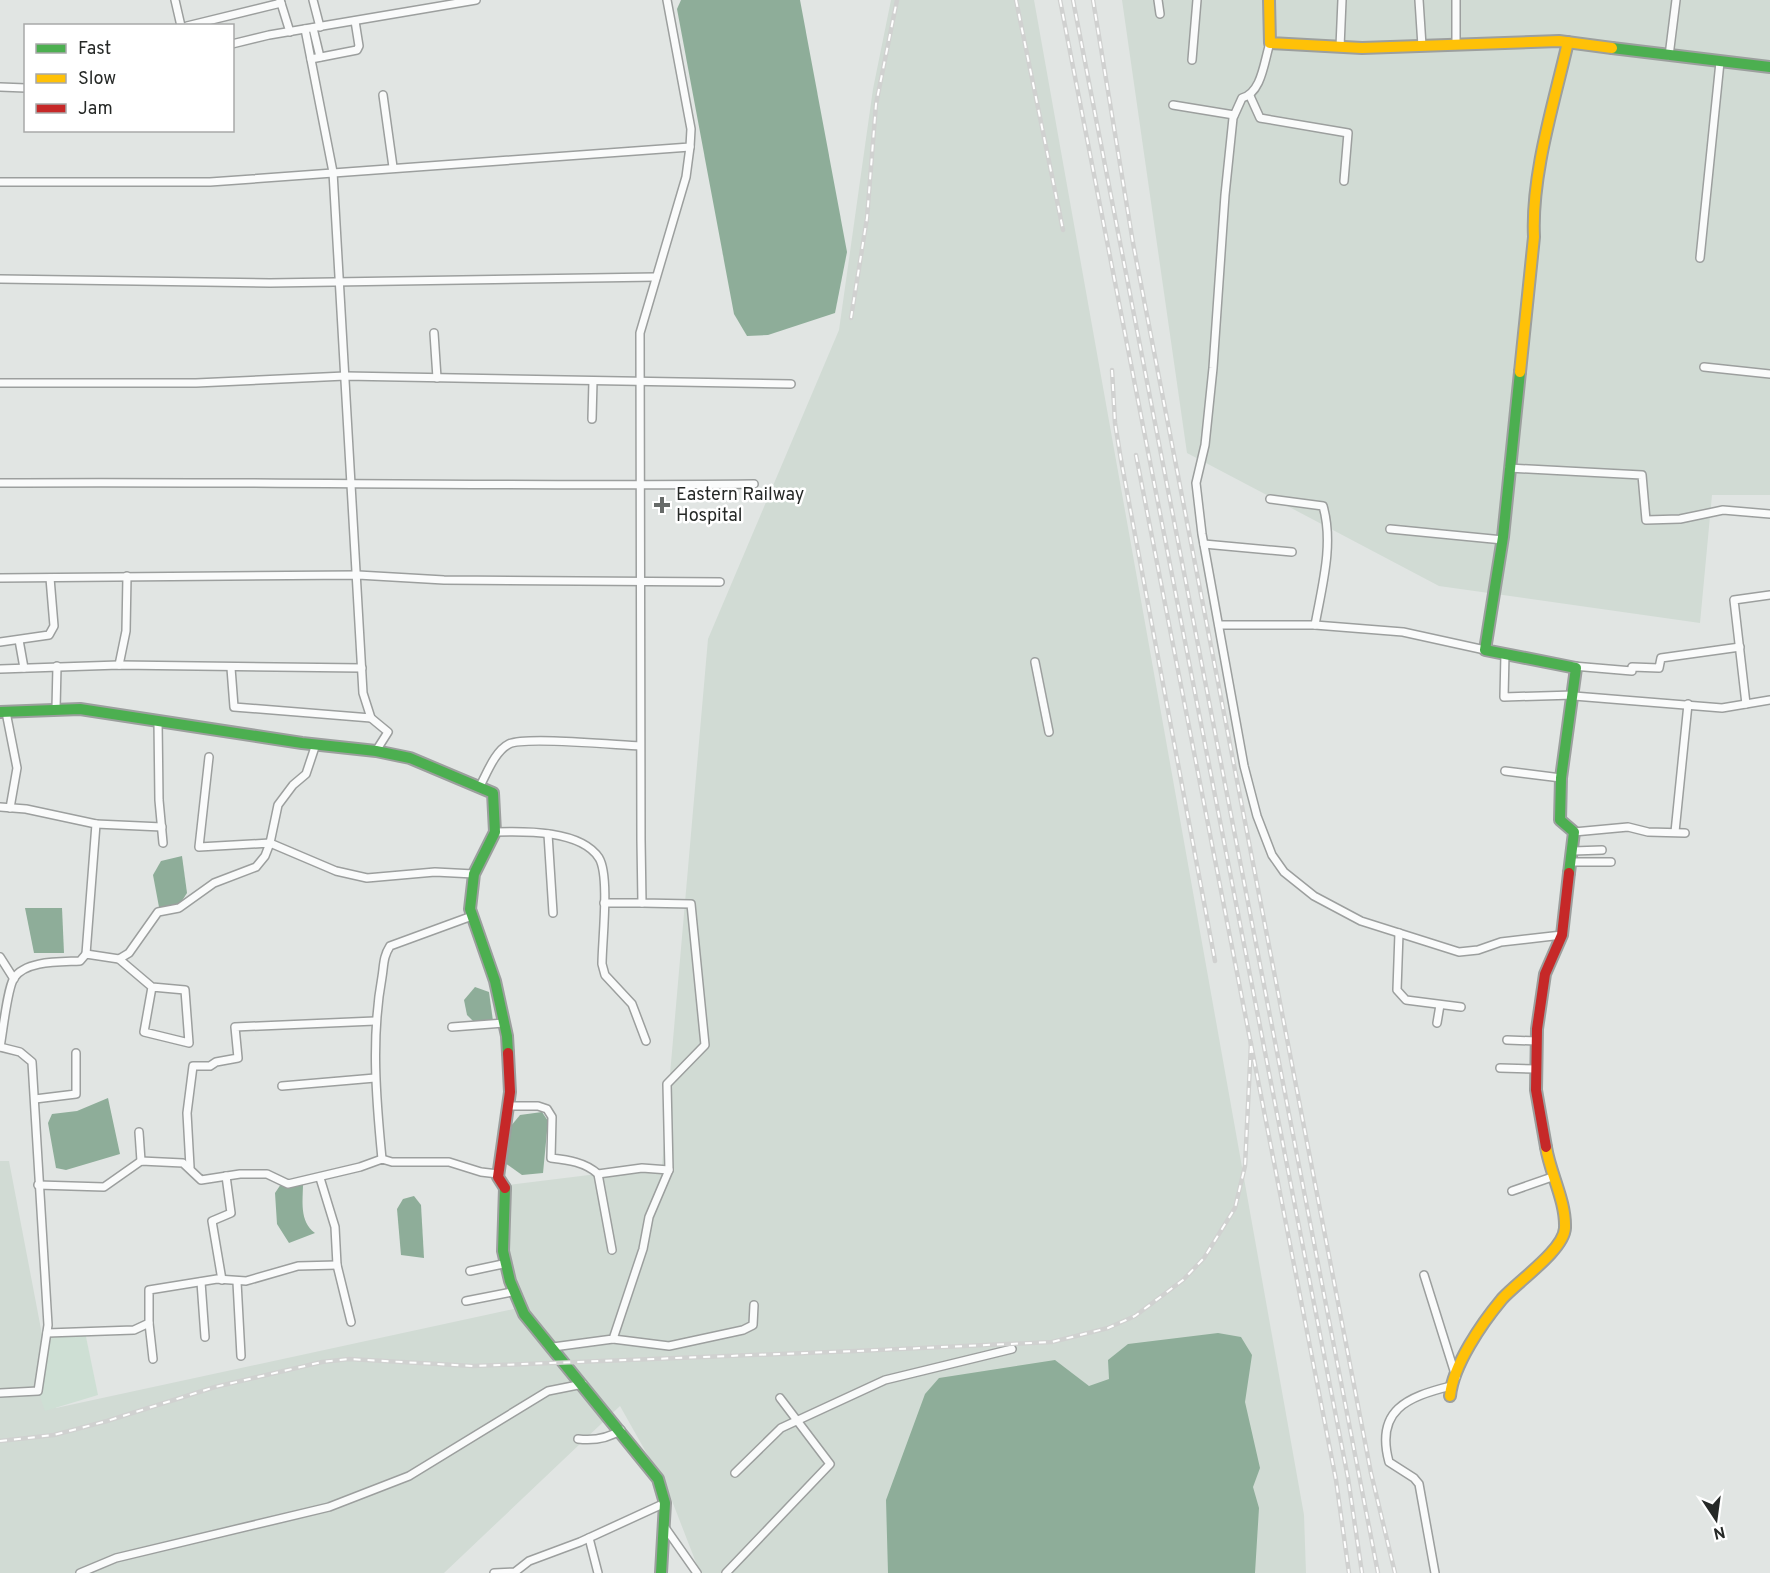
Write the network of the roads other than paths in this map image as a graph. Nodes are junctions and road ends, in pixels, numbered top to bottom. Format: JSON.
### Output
{"nodes":[{"id":1,"x":174,"y":0,"type":"edge"},
{"id":2,"x":313,"y":0,"type":"edge"},
{"id":3,"x":476,"y":0,"type":"edge"},
{"id":4,"x":667,"y":0,"type":"edge"},
{"id":5,"x":1158,"y":0,"type":"edge"},
{"id":6,"x":1197,"y":0,"type":"edge"},
{"id":7,"x":1269,"y":0,"type":"edge"},
{"id":8,"x":1342,"y":0,"type":"edge"},
{"id":9,"x":1419,"y":0,"type":"edge"},
{"id":10,"x":1456,"y":0,"type":"edge"},
{"id":11,"x":1676,"y":0,"type":"edge"},
{"id":12,"x":281,"y":2,"type":"edge"},
{"id":13,"x":1160,"y":14,"type":"dead end"},
{"id":14,"x":355,"y":21,"type":"junction"},
{"id":15,"x":180,"y":24,"type":"edge"},
{"id":16,"x":195,"y":24,"type":"edge"},
{"id":17,"x":313,"y":28,"type":"junction"},
{"id":18,"x":290,"y":32,"type":"junction"},
{"id":19,"x":1568,"y":42,"type":"junction"},
{"id":20,"x":1270,"y":43,"type":"junction"},
{"id":21,"x":234,"y":44,"type":"edge"},
{"id":22,"x":1456,"y":45,"type":"junction"},
{"id":23,"x":1422,"y":46,"type":"junction"},
{"id":24,"x":1340,"y":47,"type":"junction"},
{"id":25,"x":1669,"y":56,"type":"junction"},
{"id":26,"x":320,"y":57,"type":"junction"},
{"id":27,"x":311,"y":59,"type":"junction"},
{"id":28,"x":1192,"y":60,"type":"dead end"},
{"id":29,"x":1720,"y":62,"type":"junction"},
{"id":30,"x":1770,"y":67,"type":"edge"},
{"id":31,"x":0,"y":87,"type":"edge"},
{"id":32,"x":24,"y":88,"type":"edge"},
{"id":33,"x":383,"y":95,"type":"dead end"},
{"id":34,"x":1250,"y":96,"type":"junction"},
{"id":35,"x":1173,"y":105,"type":"dead end"},
{"id":36,"x":1234,"y":115,"type":"junction"},
{"id":37,"x":690,"y":147,"type":"junction"},
{"id":38,"x":393,"y":168,"type":"junction"},
{"id":39,"x":333,"y":172,"type":"junction"},
{"id":40,"x":1344,"y":181,"type":"dead end"},
{"id":41,"x":0,"y":182,"type":"edge"},
{"id":42,"x":1700,"y":258,"type":"dead end"},
{"id":43,"x":656,"y":278,"type":"junction"},
{"id":44,"x":0,"y":279,"type":"edge"},
{"id":45,"x":339,"y":282,"type":"junction"},
{"id":46,"x":434,"y":333,"type":"dead end"},
{"id":47,"x":1704,"y":367,"type":"dead end"},
{"id":48,"x":1770,"y":374,"type":"edge"},
{"id":49,"x":345,"y":376,"type":"junction"},
{"id":50,"x":437,"y":378,"type":"junction"},
{"id":51,"x":593,"y":381,"type":"junction"},
{"id":52,"x":0,"y":383,"type":"edge"},
{"id":53,"x":641,"y":383,"type":"junction"},
{"id":54,"x":791,"y":384,"type":"dead end"},
{"id":55,"x":592,"y":419,"type":"dead end"},
{"id":56,"x":1509,"y":468,"type":"junction"},
{"id":57,"x":0,"y":483,"type":"edge"},
{"id":58,"x":754,"y":484,"type":"dead end"},
{"id":59,"x":350,"y":485,"type":"junction"},
{"id":60,"x":640,"y":486,"type":"junction"},
{"id":61,"x":1270,"y":499,"type":"dead end"},
{"id":62,"x":1770,"y":514,"type":"edge"},
{"id":63,"x":1390,"y":529,"type":"dead end"},
{"id":64,"x":1503,"y":540,"type":"junction"},
{"id":65,"x":1204,"y":544,"type":"junction"},
{"id":66,"x":1293,"y":552,"type":"dead end"},
{"id":67,"x":127,"y":576,"type":"junction"},
{"id":68,"x":358,"y":576,"type":"junction"},
{"id":69,"x":0,"y":578,"type":"edge"},
{"id":70,"x":50,"y":578,"type":"junction"},
{"id":71,"x":640,"y":580,"type":"junction"},
{"id":72,"x":720,"y":582,"type":"dead end"},
{"id":73,"x":1770,"y":595,"type":"edge"},
{"id":74,"x":1315,"y":624,"type":"junction"},
{"id":75,"x":1219,"y":626,"type":"junction"},
{"id":76,"x":19,"y":640,"type":"junction"},
{"id":77,"x":0,"y":642,"type":"edge"},
{"id":78,"x":1740,"y":647,"type":"junction"},
{"id":79,"x":1485,"y":650,"type":"junction"},
{"id":80,"x":1505,"y":654,"type":"junction"},
{"id":81,"x":1035,"y":662,"type":"dead end"},
{"id":82,"x":119,"y":665,"type":"junction"},
{"id":83,"x":1569,"y":665,"type":"junction"},
{"id":84,"x":57,"y":666,"type":"junction"},
{"id":85,"x":24,"y":668,"type":"junction"},
{"id":86,"x":231,"y":668,"type":"junction"},
{"id":87,"x":362,"y":668,"type":"junction"},
{"id":88,"x":0,"y":669,"type":"edge"},
{"id":89,"x":1574,"y":696,"type":"junction"},
{"id":90,"x":1770,"y":700,"type":"edge"},
{"id":91,"x":1689,"y":704,"type":"junction"},
{"id":92,"x":1746,"y":704,"type":"junction"},
{"id":93,"x":56,"y":710,"type":"junction"},
{"id":94,"x":3,"y":712,"type":"edge"},
{"id":95,"x":371,"y":718,"type":"junction"},
{"id":96,"x":158,"y":721,"type":"junction"},
{"id":97,"x":1049,"y":732,"type":"dead end"},
{"id":98,"x":316,"y":744,"type":"junction"},
{"id":99,"x":640,"y":746,"type":"junction"},
{"id":100,"x":376,"y":751,"type":"junction"},
{"id":101,"x":209,"y":757,"type":"dead end"},
{"id":102,"x":1505,"y":771,"type":"dead end"},
{"id":103,"x":1561,"y":778,"type":"junction"},
{"id":104,"x":480,"y":786,"type":"junction"},
{"id":105,"x":0,"y":807,"type":"edge"},
{"id":106,"x":10,"y":808,"type":"junction"},
{"id":107,"x":96,"y":824,"type":"junction"},
{"id":108,"x":162,"y":827,"type":"junction"},
{"id":109,"x":495,"y":832,"type":"junction"},
{"id":110,"x":1574,"y":832,"type":"junction"},
{"id":111,"x":1676,"y":832,"type":"junction"},
{"id":112,"x":1685,"y":833,"type":"dead end"},
{"id":113,"x":548,"y":834,"type":"junction"},
{"id":114,"x":163,"y":843,"type":"dead end"},
{"id":115,"x":270,"y":843,"type":"junction"},
{"id":116,"x":1602,"y":850,"type":"dead end"},
{"id":117,"x":1572,"y":857,"type":"junction"},
{"id":118,"x":1611,"y":862,"type":"dead end"},
{"id":119,"x":474,"y":874,"type":"junction"},
{"id":120,"x":604,"y":903,"type":"junction"},
{"id":121,"x":642,"y":903,"type":"junction"},
{"id":122,"x":553,"y":913,"type":"dead end"},
{"id":123,"x":472,"y":916,"type":"junction"},
{"id":124,"x":1399,"y":933,"type":"junction"},
{"id":125,"x":1562,"y":934,"type":"junction"},
{"id":126,"x":86,"y":954,"type":"junction"},
{"id":127,"x":0,"y":957,"type":"edge"},
{"id":128,"x":119,"y":958,"type":"junction"},
{"id":129,"x":14,"y":979,"type":"junction"},
{"id":130,"x":152,"y":987,"type":"junction"},
{"id":131,"x":1440,"y":1005,"type":"junction"},
{"id":132,"x":1461,"y":1007,"type":"dead end"},
{"id":133,"x":375,"y":1021,"type":"junction"},
{"id":134,"x":504,"y":1023,"type":"junction"},
{"id":135,"x":1437,"y":1023,"type":"dead end"},
{"id":136,"x":452,"y":1027,"type":"dead end"},
{"id":137,"x":1507,"y":1040,"type":"dead end"},
{"id":138,"x":646,"y":1041,"type":"dead end"},
{"id":139,"x":1537,"y":1041,"type":"junction"},
{"id":140,"x":0,"y":1047,"type":"edge"},
{"id":141,"x":76,"y":1053,"type":"dead end"},
{"id":142,"x":1500,"y":1068,"type":"dead end"},
{"id":143,"x":1536,"y":1069,"type":"junction"},
{"id":144,"x":375,"y":1078,"type":"junction"},
{"id":145,"x":282,"y":1086,"type":"dead end"},
{"id":146,"x":35,"y":1099,"type":"junction"},
{"id":147,"x":508,"y":1106,"type":"junction"},
{"id":148,"x":139,"y":1132,"type":"dead end"},
{"id":149,"x":382,"y":1159,"type":"junction"},
{"id":150,"x":141,"y":1161,"type":"junction"},
{"id":151,"x":190,"y":1167,"type":"junction"},
{"id":152,"x":669,"y":1170,"type":"junction"},
{"id":153,"x":498,"y":1174,"type":"junction"},
{"id":154,"x":598,"y":1174,"type":"junction"},
{"id":155,"x":226,"y":1176,"type":"junction"},
{"id":156,"x":1552,"y":1177,"type":"junction"},
{"id":157,"x":320,"y":1178,"type":"junction"},
{"id":158,"x":38,"y":1185,"type":"junction"},
{"id":159,"x":1512,"y":1191,"type":"dead end"},
{"id":160,"x":612,"y":1250,"type":"dead end"},
{"id":161,"x":503,"y":1264,"type":"junction"},
{"id":162,"x":337,"y":1265,"type":"junction"},
{"id":163,"x":470,"y":1271,"type":"dead end"},
{"id":164,"x":1424,"y":1275,"type":"dead end"},
{"id":165,"x":222,"y":1280,"type":"junction"},
{"id":166,"x":201,"y":1282,"type":"junction"},
{"id":167,"x":237,"y":1282,"type":"junction"},
{"id":168,"x":512,"y":1292,"type":"junction"},
{"id":169,"x":466,"y":1301,"type":"dead end"},
{"id":170,"x":754,"y":1305,"type":"dead end"},
{"id":171,"x":351,"y":1322,"type":"dead end"},
{"id":172,"x":149,"y":1323,"type":"junction"},
{"id":173,"x":47,"y":1333,"type":"junction"},
{"id":174,"x":205,"y":1337,"type":"dead end"},
{"id":175,"x":614,"y":1339,"type":"junction"},
{"id":176,"x":553,"y":1347,"type":"junction"},
{"id":177,"x":1012,"y":1349,"type":"dead end"},
{"id":178,"x":241,"y":1356,"type":"dead end"},
{"id":179,"x":153,"y":1359,"type":"dead end"},
{"id":180,"x":583,"y":1384,"type":"junction"},
{"id":181,"x":1452,"y":1386,"type":"junction"},
{"id":182,"x":0,"y":1393,"type":"edge"},
{"id":183,"x":780,"y":1398,"type":"dead end"},
{"id":184,"x":795,"y":1421,"type":"junction"},
{"id":185,"x":621,"y":1430,"type":"junction"},
{"id":186,"x":578,"y":1439,"type":"dead end"},
{"id":187,"x":735,"y":1473,"type":"dead end"},
{"id":188,"x":665,"y":1503,"type":"junction"},
{"id":189,"x":664,"y":1525,"type":"junction"},
{"id":190,"x":589,"y":1538,"type":"junction"},
{"id":191,"x":521,"y":1570,"type":"edge"},
{"id":192,"x":80,"y":1573,"type":"edge"},
{"id":193,"x":494,"y":1573,"type":"edge"},
{"id":194,"x":598,"y":1573,"type":"edge"},
{"id":195,"x":660,"y":1573,"type":"edge"},
{"id":196,"x":697,"y":1573,"type":"edge"},
{"id":197,"x":726,"y":1573,"type":"edge"},
{"id":198,"x":1435,"y":1573,"type":"edge"}],
"edges":[{"from":1,"to":15,"type":"street"},
{"from":2,"to":17,"type":"street"},
{"from":3,"to":14,"type":"street"},
{"from":4,"to":37,"type":"street"},
{"from":5,"to":13,"type":"street"},
{"from":6,"to":28,"type":"street"},
{"from":7,"to":20,"type":"street"},
{"from":8,"to":24,"type":"street"},
{"from":9,"to":23,"type":"street"},
{"from":10,"to":22,"type":"street"},
{"from":11,"to":25,"type":"street"},
{"from":12,"to":16,"type":"street"},
{"from":12,"to":18,"type":"street"},
{"from":14,"to":17,"type":"street"},
{"from":14,"to":26,"type":"street"},
{"from":17,"to":18,"type":"street"},
{"from":17,"to":26,"type":"street"},
{"from":17,"to":27,"type":"street"},
{"from":18,"to":21,"type":"street"},
{"from":19,"to":22,"type":"street"},
{"from":19,"to":25,"type":"street"},
{"from":19,"to":56,"type":"street"},
{"from":20,"to":24,"type":"street"},
{"from":20,"to":34,"type":"street"},
{"from":22,"to":23,"type":"street"},
{"from":23,"to":24,"type":"street"},
{"from":25,"to":29,"type":"street"},
{"from":26,"to":27,"type":"street"},
{"from":27,"to":39,"type":"street"},
{"from":29,"to":30,"type":"street"},
{"from":29,"to":42,"type":"street"},
{"from":31,"to":32,"type":"street"},
{"from":33,"to":38,"type":"street"},
{"from":34,"to":36,"type":"street"},
{"from":34,"to":40,"type":"street"},
{"from":35,"to":36,"type":"street"},
{"from":36,"to":65,"type":"street"},
{"from":37,"to":38,"type":"street"},
{"from":37,"to":43,"type":"street"},
{"from":38,"to":39,"type":"street"},
{"from":39,"to":41,"type":"street"},
{"from":39,"to":45,"type":"street"},
{"from":43,"to":45,"type":"street"},
{"from":43,"to":53,"type":"street"},
{"from":44,"to":45,"type":"street"},
{"from":45,"to":49,"type":"street"},
{"from":46,"to":50,"type":"street"},
{"from":47,"to":48,"type":"street"},
{"from":49,"to":50,"type":"street"},
{"from":49,"to":52,"type":"street"},
{"from":49,"to":59,"type":"street"},
{"from":50,"to":51,"type":"street"},
{"from":51,"to":53,"type":"street"},
{"from":51,"to":55,"type":"street"},
{"from":53,"to":54,"type":"street"},
{"from":53,"to":60,"type":"street"},
{"from":56,"to":62,"type":"street"},
{"from":56,"to":64,"type":"street"},
{"from":57,"to":59,"type":"street"},
{"from":58,"to":60,"type":"street"},
{"from":59,"to":60,"type":"street"},
{"from":59,"to":68,"type":"street"},
{"from":60,"to":71,"type":"street"},
{"from":61,"to":74,"type":"street"},
{"from":63,"to":64,"type":"street"},
{"from":64,"to":79,"type":"street"},
{"from":65,"to":66,"type":"street"},
{"from":65,"to":75,"type":"street"},
{"from":67,"to":68,"type":"street"},
{"from":67,"to":70,"type":"street"},
{"from":67,"to":82,"type":"street"},
{"from":68,"to":71,"type":"street"},
{"from":68,"to":87,"type":"street"},
{"from":69,"to":70,"type":"street"},
{"from":70,"to":76,"type":"street"},
{"from":71,"to":72,"type":"street"},
{"from":71,"to":99,"type":"street"},
{"from":73,"to":78,"type":"street"},
{"from":74,"to":75,"type":"street"},
{"from":74,"to":79,"type":"street"},
{"from":75,"to":124,"type":"street"},
{"from":76,"to":77,"type":"street"},
{"from":76,"to":85,"type":"street"},
{"from":78,"to":83,"type":"street"},
{"from":78,"to":92,"type":"street"},
{"from":79,"to":80,"type":"street"},
{"from":80,"to":83,"type":"street"},
{"from":80,"to":89,"type":"street"},
{"from":81,"to":97,"type":"street"},
{"from":82,"to":84,"type":"street"},
{"from":82,"to":86,"type":"street"},
{"from":83,"to":89,"type":"street"},
{"from":84,"to":85,"type":"street"},
{"from":84,"to":93,"type":"street"},
{"from":85,"to":88,"type":"street"},
{"from":86,"to":87,"type":"street"},
{"from":86,"to":95,"type":"street"},
{"from":87,"to":95,"type":"street"},
{"from":89,"to":91,"type":"street"},
{"from":89,"to":103,"type":"street"},
{"from":90,"to":92,"type":"street"},
{"from":91,"to":92,"type":"street"},
{"from":91,"to":111,"type":"street"},
{"from":93,"to":94,"type":"street"},
{"from":93,"to":96,"type":"street"},
{"from":94,"to":106,"type":"street"},
{"from":95,"to":100,"type":"street"},
{"from":96,"to":98,"type":"street"},
{"from":96,"to":108,"type":"street"},
{"from":98,"to":100,"type":"street"},
{"from":98,"to":115,"type":"street"},
{"from":99,"to":104,"type":"street"},
{"from":99,"to":121,"type":"street"},
{"from":100,"to":104,"type":"street"},
{"from":101,"to":115,"type":"street"},
{"from":102,"to":103,"type":"street"},
{"from":103,"to":110,"type":"street"},
{"from":104,"to":109,"type":"street"},
{"from":105,"to":106,"type":"street"},
{"from":106,"to":107,"type":"street"},
{"from":107,"to":108,"type":"street"},
{"from":107,"to":126,"type":"street"},
{"from":108,"to":114,"type":"street"},
{"from":109,"to":113,"type":"street"},
{"from":109,"to":119,"type":"street"},
{"from":110,"to":111,"type":"street"},
{"from":110,"to":117,"type":"street"},
{"from":111,"to":112,"type":"street"},
{"from":113,"to":120,"type":"street"},
{"from":113,"to":122,"type":"street"},
{"from":115,"to":119,"type":"street"},
{"from":115,"to":128,"type":"street"},
{"from":116,"to":117,"type":"street"},
{"from":117,"to":118,"type":"street"},
{"from":117,"to":125,"type":"street"},
{"from":119,"to":123,"type":"street"},
{"from":120,"to":121,"type":"street"},
{"from":120,"to":138,"type":"street"},
{"from":121,"to":152,"type":"street"},
{"from":123,"to":133,"type":"street"},
{"from":123,"to":134,"type":"street"},
{"from":124,"to":125,"type":"street"},
{"from":124,"to":131,"type":"street"},
{"from":125,"to":139,"type":"street"},
{"from":126,"to":128,"type":"street"},
{"from":126,"to":129,"type":"street"},
{"from":127,"to":129,"type":"street"},
{"from":128,"to":130,"type":"street"},
{"from":129,"to":140,"type":"street"},
{"from":130,"to":130,"type":"street"},
{"from":131,"to":132,"type":"street"},
{"from":131,"to":135,"type":"street"},
{"from":133,"to":144,"type":"street"},
{"from":133,"to":151,"type":"street"},
{"from":134,"to":136,"type":"street"},
{"from":134,"to":147,"type":"street"},
{"from":137,"to":139,"type":"street"},
{"from":139,"to":143,"type":"street"},
{"from":140,"to":146,"type":"street"},
{"from":141,"to":146,"type":"street"},
{"from":142,"to":143,"type":"street"},
{"from":143,"to":156,"type":"street"},
{"from":144,"to":145,"type":"street"},
{"from":144,"to":149,"type":"street"},
{"from":146,"to":158,"type":"street"},
{"from":147,"to":153,"type":"street"},
{"from":147,"to":154,"type":"street"},
{"from":148,"to":150,"type":"street"},
{"from":149,"to":153,"type":"street"},
{"from":149,"to":157,"type":"street"},
{"from":150,"to":151,"type":"street"},
{"from":150,"to":158,"type":"street"},
{"from":151,"to":155,"type":"street"},
{"from":152,"to":154,"type":"street"},
{"from":152,"to":175,"type":"street"},
{"from":153,"to":161,"type":"street"},
{"from":154,"to":160,"type":"street"},
{"from":155,"to":157,"type":"street"},
{"from":155,"to":165,"type":"street"},
{"from":156,"to":159,"type":"street"},
{"from":156,"to":181,"type":"street"},
{"from":157,"to":162,"type":"street"},
{"from":158,"to":173,"type":"street"},
{"from":161,"to":163,"type":"street"},
{"from":161,"to":168,"type":"street"},
{"from":162,"to":167,"type":"street"},
{"from":162,"to":171,"type":"street"},
{"from":164,"to":181,"type":"street"},
{"from":165,"to":166,"type":"street"},
{"from":165,"to":167,"type":"street"},
{"from":166,"to":172,"type":"street"},
{"from":166,"to":174,"type":"street"},
{"from":167,"to":178,"type":"street"},
{"from":168,"to":169,"type":"street"},
{"from":168,"to":176,"type":"street"},
{"from":170,"to":175,"type":"street"},
{"from":172,"to":173,"type":"street"},
{"from":172,"to":179,"type":"street"},
{"from":173,"to":182,"type":"street"},
{"from":175,"to":176,"type":"street"},
{"from":176,"to":180,"type":"street"},
{"from":177,"to":184,"type":"street"},
{"from":180,"to":185,"type":"street"},
{"from":180,"to":192,"type":"street"},
{"from":181,"to":198,"type":"street"},
{"from":183,"to":184,"type":"street"},
{"from":184,"to":187,"type":"street"},
{"from":184,"to":197,"type":"street"},
{"from":185,"to":186,"type":"street"},
{"from":185,"to":188,"type":"street"},
{"from":188,"to":189,"type":"street"},
{"from":188,"to":190,"type":"street"},
{"from":189,"to":195,"type":"street"},
{"from":189,"to":196,"type":"street"},
{"from":190,"to":191,"type":"street"},
{"from":190,"to":194,"type":"street"},
{"from":191,"to":193,"type":"street"}]}
